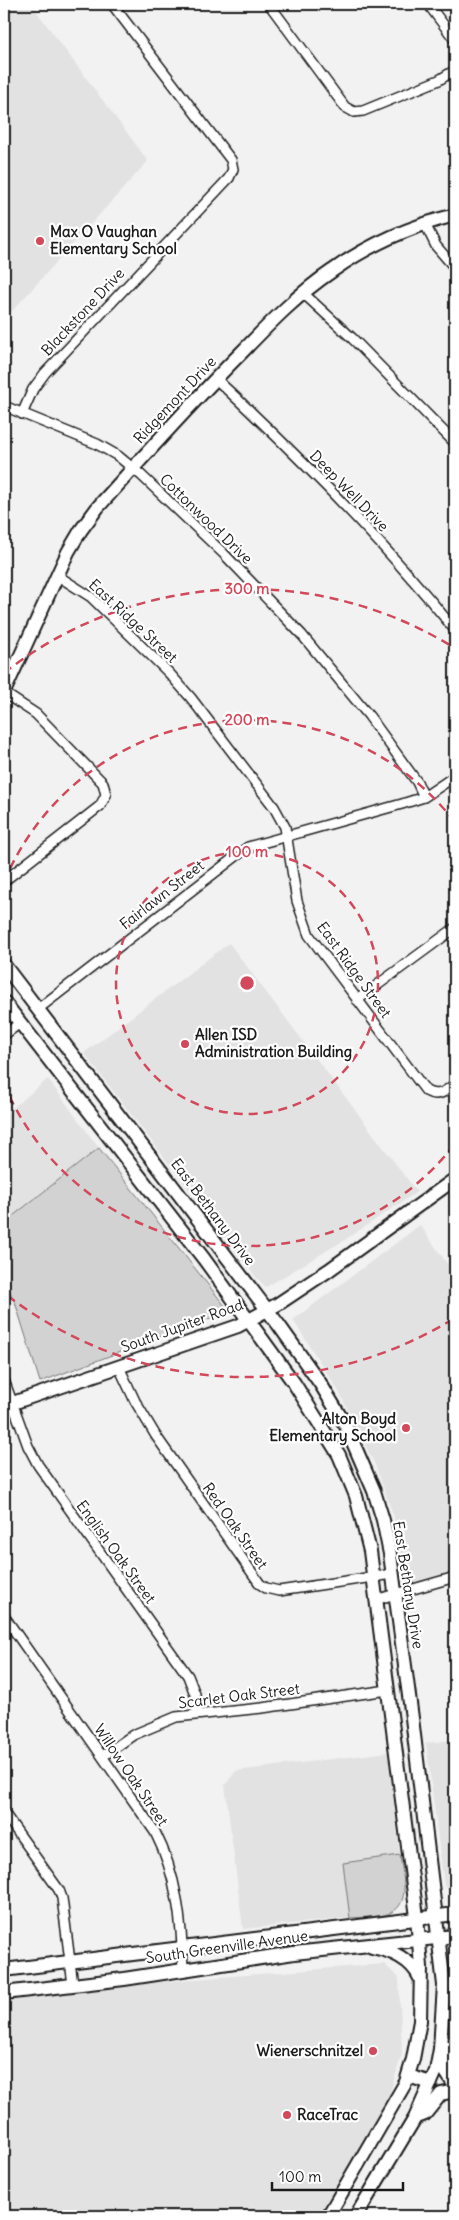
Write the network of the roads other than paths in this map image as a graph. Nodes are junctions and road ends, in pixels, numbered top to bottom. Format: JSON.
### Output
{"nodes":[{"id":1,"x":112,"y":4,"type":"edge"},
{"id":2,"x":269,"y":4,"type":"edge"},
{"id":3,"x":428,"y":4,"type":"edge"},
{"id":4,"x":455,"y":40,"type":"edge"},
{"id":5,"x":455,"y":70,"type":"edge"},
{"id":6,"x":455,"y":215,"type":"edge"},
{"id":7,"x":426,"y":224,"type":"junction"},
{"id":8,"x":455,"y":268,"type":"edge"},
{"id":9,"x":303,"y":293,"type":"junction"},
{"id":10,"x":216,"y":379,"type":"junction"},
{"id":11,"x":4,"y":406,"type":"edge"},
{"id":12,"x":22,"y":414,"type":"junction"},
{"id":13,"x":455,"y":443,"type":"edge"},
{"id":14,"x":134,"y":468,"type":"junction"},
{"id":15,"x":58,"y":576,"type":"junction"},
{"id":16,"x":455,"y":630,"type":"edge"},
{"id":17,"x":4,"y":692,"type":"edge"},
{"id":18,"x":455,"y":776,"type":"edge"},
{"id":19,"x":424,"y":796,"type":"junction"},
{"id":20,"x":286,"y":836,"type":"junction"},
{"id":21,"x":4,"y":881,"type":"edge"},
{"id":22,"x":455,"y":928,"type":"edge"},
{"id":23,"x":4,"y":964,"type":"edge"},
{"id":24,"x":357,"y":1000,"type":"junction"},
{"id":25,"x":4,"y":1002,"type":"edge"},
{"id":26,"x":38,"y":1009,"type":"junction"},
{"id":27,"x":20,"y":1022,"type":"junction"},
{"id":28,"x":4,"y":1035,"type":"edge"},
{"id":29,"x":455,"y":1084,"type":"edge"},
{"id":30,"x":149,"y":1154,"type":"junction"},
{"id":31,"x":131,"y":1167,"type":"junction"},
{"id":32,"x":454,"y":1182,"type":"edge"},
{"id":33,"x":267,"y":1310,"type":"junction"},
{"id":34,"x":248,"y":1320,"type":"junction"},
{"id":35,"x":119,"y":1367,"type":"junction"},
{"id":36,"x":4,"y":1380,"type":"edge"},
{"id":37,"x":8,"y":1405,"type":"edge"},
{"id":38,"x":374,"y":1491,"type":"junction"},
{"id":39,"x":356,"y":1496,"type":"junction"},
{"id":40,"x":393,"y":1574,"type":"junction"},
{"id":41,"x":455,"y":1577,"type":"edge"},
{"id":42,"x":373,"y":1578,"type":"junction"},
{"id":43,"x":394,"y":1595,"type":"junction"},
{"id":44,"x":375,"y":1600,"type":"junction"},
{"id":45,"x":4,"y":1616,"type":"edge"},
{"id":46,"x":407,"y":1688,"type":"junction"},
{"id":47,"x":388,"y":1690,"type":"junction"},
{"id":48,"x":197,"y":1714,"type":"junction"},
{"id":49,"x":103,"y":1756,"type":"junction"},
{"id":50,"x":421,"y":1800,"type":"junction"},
{"id":51,"x":402,"y":1802,"type":"junction"},
{"id":52,"x":4,"y":1813,"type":"edge"},
{"id":53,"x":455,"y":1914,"type":"edge"},
{"id":54,"x":436,"y":1916,"type":"junction"},
{"id":55,"x":418,"y":1917,"type":"junction"},
{"id":56,"x":455,"y":1936,"type":"edge"},
{"id":57,"x":438,"y":1937,"type":"junction"},
{"id":58,"x":418,"y":1939,"type":"junction"},
{"id":59,"x":357,"y":1946,"type":"junction"},
{"id":60,"x":182,"y":1947,"type":"junction"},
{"id":61,"x":70,"y":1960,"type":"junction"},
{"id":62,"x":4,"y":1970,"type":"edge"},
{"id":63,"x":183,"y":1970,"type":"junction"},
{"id":64,"x":421,"y":1980,"type":"junction"},
{"id":65,"x":73,"y":1985,"type":"junction"},
{"id":66,"x":4,"y":1993,"type":"edge"},
{"id":67,"x":442,"y":2026,"type":"junction"},
{"id":68,"x":408,"y":2076,"type":"junction"},
{"id":69,"x":431,"y":2083,"type":"junction"},
{"id":70,"x":455,"y":2086,"type":"edge"},
{"id":71,"x":455,"y":2091,"type":"edge"},
{"id":72,"x":415,"y":2118,"type":"junction"},
{"id":73,"x":328,"y":2216,"type":"edge"},
{"id":74,"x":356,"y":2216,"type":"edge"}],
"edges":[{"from":1,"to":12,"type":"street","name":"Blackstone Drive"},
{"from":2,"to":5,"type":"street"},
{"from":3,"to":4,"type":"street"},
{"from":6,"to":7,"type":"main road","name":"Ridgemont Drive"},
{"from":7,"to":8,"type":"street"},
{"from":7,"to":9,"type":"main road","name":"Ridgemont Drive"},
{"from":9,"to":10,"type":"main road","name":"Ridgemont Drive"},
{"from":9,"to":13,"type":"street"},
{"from":10,"to":14,"type":"main road","name":"Ridgemont Drive"},
{"from":10,"to":16,"type":"street","name":"Deep Well Drive"},
{"from":11,"to":12,"type":"street","name":"Cottonwood Drive"},
{"from":12,"to":14,"type":"street","name":"Cottonwood Drive"},
{"from":14,"to":15,"type":"main road","name":"Ridgemont Drive"},
{"from":14,"to":19,"type":"street","name":"Cottonwood Drive"},
{"from":15,"to":17,"type":"main road","name":"Ridgemont Drive"},
{"from":15,"to":20,"type":"street","name":"East Ridge Street"},
{"from":17,"to":21,"type":"street"},
{"from":18,"to":19,"type":"street","name":"Fairlawn Street"},
{"from":19,"to":20,"type":"street","name":"Fairlawn Street"},
{"from":20,"to":24,"type":"street","name":"East Ridge Street"},
{"from":20,"to":26,"type":"street","name":"Fairlawn Street"},
{"from":22,"to":24,"type":"street"},
{"from":23,"to":26,"type":"main road","name":"East Bethany Drive"},
{"from":24,"to":29,"type":"street","name":"East Ridge Street"},
{"from":25,"to":27,"type":"main road"},
{"from":26,"to":27,"type":"main road"},
{"from":26,"to":30,"type":"main road","name":"East Bethany Drive"},
{"from":27,"to":28,"type":"street"},
{"from":27,"to":31,"type":"main road"},
{"from":30,"to":31,"type":"main road"},
{"from":30,"to":33,"type":"main road","name":"East Bethany Drive"},
{"from":31,"to":34,"type":"main road"},
{"from":32,"to":33,"type":"main road","name":"South Jupiter Road"},
{"from":33,"to":34,"type":"main road","name":"South Jupiter Road"},
{"from":33,"to":38,"type":"main road","name":"East Bethany Drive"},
{"from":34,"to":35,"type":"main road","name":"South Jupiter Road"},
{"from":34,"to":39,"type":"main road"},
{"from":35,"to":37,"type":"main road","name":"South Jupiter Road"},
{"from":35,"to":42,"type":"street","name":"Red Oak Street"},
{"from":36,"to":37,"type":"street","name":"English Oak Street"},
{"from":37,"to":48,"type":"street","name":"English Oak Street"},
{"from":38,"to":39,"type":"main road"},
{"from":38,"to":40,"type":"main road","name":"East Bethany Drive"},
{"from":39,"to":42,"type":"main road"},
{"from":40,"to":42,"type":"street","name":"Red Oak Street"},
{"from":40,"to":43,"type":"main road","name":"East Bethany Drive"},
{"from":41,"to":43,"type":"street"},
{"from":42,"to":44,"type":"main road"},
{"from":43,"to":44,"type":"street"},
{"from":43,"to":46,"type":"main road","name":"East Bethany Drive"},
{"from":44,"to":47,"type":"main road"},
{"from":45,"to":49,"type":"street","name":"Willow Oak Street"},
{"from":46,"to":47,"type":"main road"},
{"from":46,"to":50,"type":"main road","name":"East Bethany Drive"},
{"from":47,"to":48,"type":"street","name":"Scarlet Oak Street"},
{"from":47,"to":51,"type":"main road"},
{"from":48,"to":49,"type":"street","name":"Scarlet Oak Street"},
{"from":49,"to":60,"type":"street","name":"Willow Oak Street"},
{"from":50,"to":51,"type":"main road"},
{"from":50,"to":54,"type":"main road","name":"East Bethany Drive"},
{"from":51,"to":55,"type":"main road"},
{"from":52,"to":61,"type":"street"},
{"from":53,"to":54,"type":"main road","name":"South Greenville Avenue"},
{"from":54,"to":55,"type":"main road","name":"South Greenville Avenue"},
{"from":54,"to":57,"type":"main road","name":"East Bethany Drive"},
{"from":55,"to":58,"type":"main road"},
{"from":55,"to":60,"type":"main road","name":"South Greenville Avenue"},
{"from":56,"to":57,"type":"main road","name":"South Greenville Avenue"},
{"from":57,"to":58,"type":"main road","name":"South Greenville Avenue"},
{"from":57,"to":67,"type":"main road","name":"East Bethany Drive"},
{"from":58,"to":59,"type":"main road","name":"South Greenville Avenue"},
{"from":58,"to":64,"type":"main road"},
{"from":59,"to":63,"type":"main road","name":"South Greenville Avenue"},
{"from":59,"to":64,"type":"main road"},
{"from":60,"to":61,"type":"main road","name":"South Greenville Avenue"},
{"from":60,"to":63,"type":"street","name":"Willow Oak Street"},
{"from":61,"to":62,"type":"main road","name":"South Greenville Avenue"},
{"from":61,"to":65,"type":"street"},
{"from":63,"to":65,"type":"main road","name":"South Greenville Avenue"},
{"from":64,"to":68,"type":"main road"},
{"from":65,"to":66,"type":"main road","name":"South Greenville Avenue"},
{"from":67,"to":69,"type":"main road","name":"East Bethany Drive"},
{"from":67,"to":70,"type":"main road"},
{"from":68,"to":69,"type":"main road"},
{"from":68,"to":73,"type":"main road"},
{"from":69,"to":72,"type":"main road","name":"East Bethany Drive"},
{"from":71,"to":72,"type":"main road"},
{"from":72,"to":74,"type":"main road","name":"East Bethany Drive"}]}
